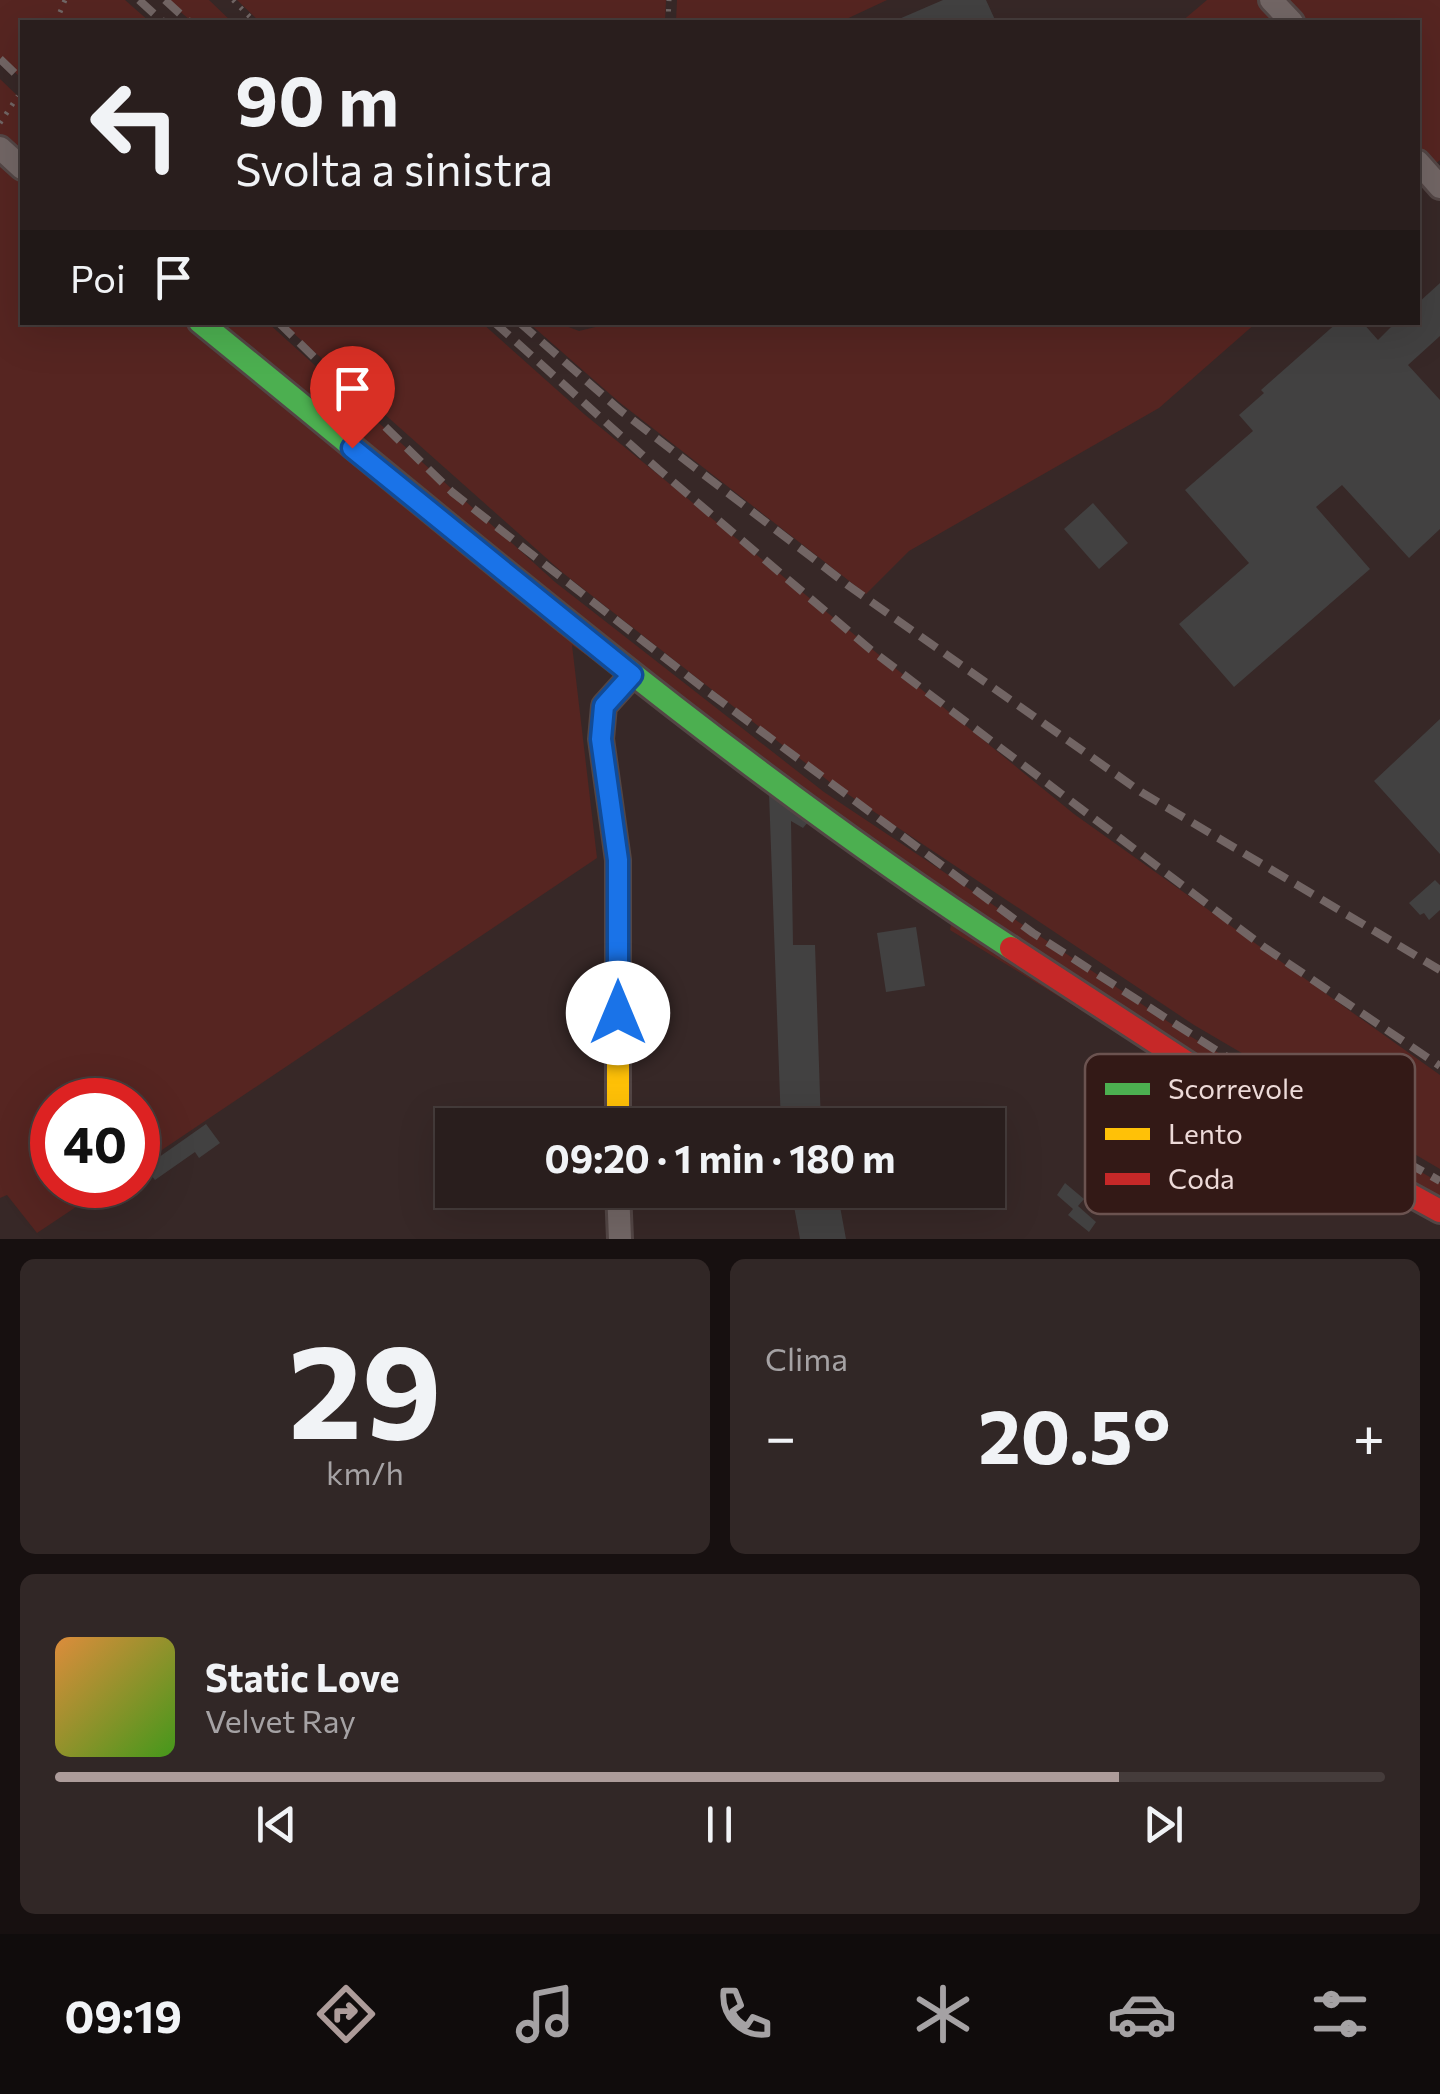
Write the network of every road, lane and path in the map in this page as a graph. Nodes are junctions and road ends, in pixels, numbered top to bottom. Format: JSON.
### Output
{"nodes":[{"id":1,"x":233,"y":0,"type":"edge"},
{"id":2,"x":1272,"y":0,"type":"edge"},
{"id":3,"x":253,"y":20,"type":"edge"},
{"id":4,"x":1290,"y":20,"type":"edge"},
{"id":5,"x":18,"y":96,"type":"dead end"},
{"id":6,"x":0,"y":123,"type":"edge"},
{"id":7,"x":0,"y":148,"type":"edge"},
{"id":8,"x":1420,"y":164,"type":"edge"},
{"id":9,"x":20,"y":166,"type":"edge"},
{"id":10,"x":1440,"y":187,"type":"edge"},
{"id":11,"x":204,"y":325,"type":"edge"},
{"id":12,"x":632,"y":675,"type":"junction"},
{"id":13,"x":1173,"y":1054,"type":"edge"},
{"id":14,"x":618,"y":1108,"type":"edge"},
{"id":15,"x":1415,"y":1197,"type":"edge"},
{"id":16,"x":619,"y":1208,"type":"edge"},
{"id":17,"x":1440,"y":1211,"type":"edge"},
{"id":18,"x":620,"y":1239,"type":"edge"}],
"edges":[{"from":1,"to":3,"type":"path"},
{"from":2,"to":4,"type":"street"},
{"from":5,"to":6,"type":"path"},
{"from":7,"to":9,"type":"street"},
{"from":8,"to":10,"type":"street"},
{"from":11,"to":12,"type":"street"},
{"from":12,"to":13,"type":"street"},
{"from":12,"to":14,"type":"street"},
{"from":15,"to":17,"type":"street"},
{"from":16,"to":18,"type":"street"}]}
